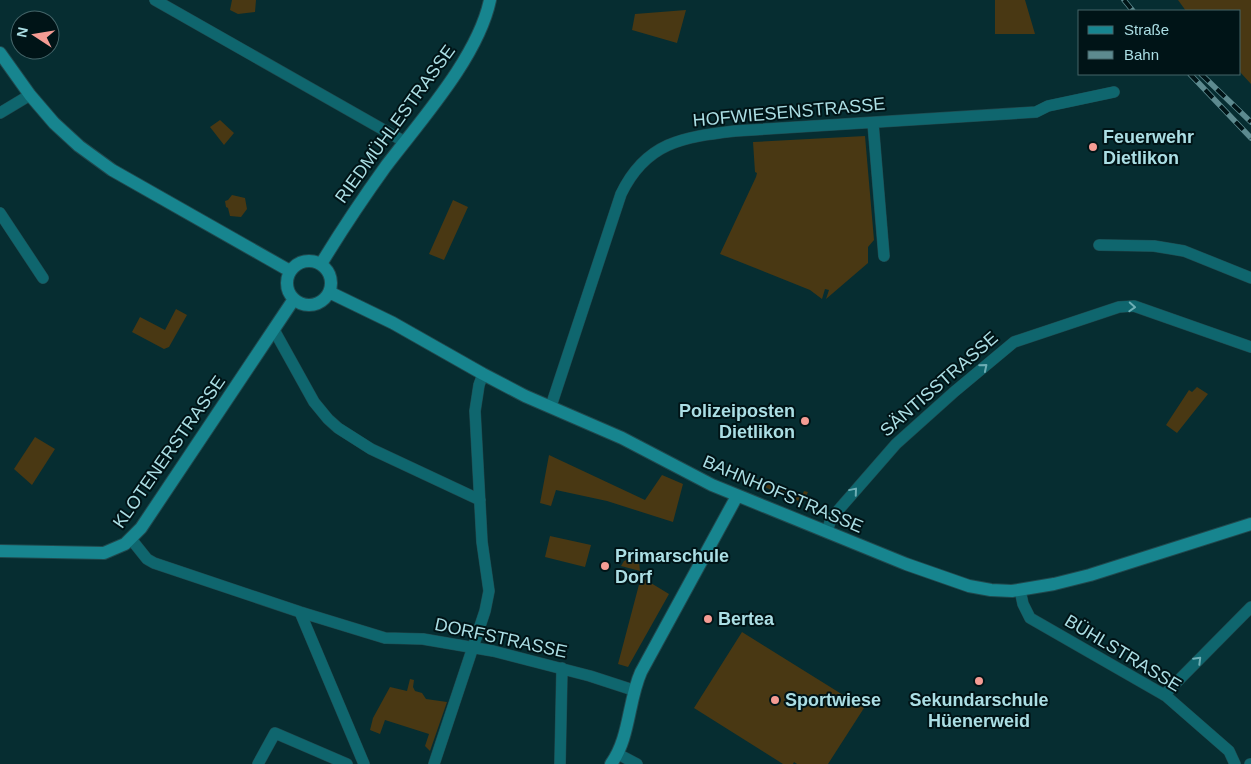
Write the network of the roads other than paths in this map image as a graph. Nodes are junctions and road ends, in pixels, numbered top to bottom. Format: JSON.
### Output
{"nodes":[{"id":1,"x":155,"y":0,"type":"edge"},
{"id":2,"x":490,"y":0,"type":"edge"},
{"id":3,"x":0,"y":53,"type":"edge"},
{"id":4,"x":1114,"y":92,"type":"dead end"},
{"id":5,"x":30,"y":95,"type":"junction"},
{"id":6,"x":0,"y":113,"type":"edge"},
{"id":7,"x":873,"y":123,"type":"junction"},
{"id":8,"x":405,"y":142,"type":"junction"},
{"id":9,"x":0,"y":213,"type":"edge"},
{"id":10,"x":1099,"y":245,"type":"dead end"},
{"id":11,"x":884,"y":256,"type":"dead end"},
{"id":12,"x":321,"y":264,"type":"junction"},
{"id":13,"x":290,"y":271,"type":"junction"},
{"id":14,"x":43,"y":278,"type":"dead end"},
{"id":15,"x":1251,"y":278,"type":"edge"},
{"id":16,"x":329,"y":292,"type":"junction"},
{"id":17,"x":294,"y":299,"type":"junction"},
{"id":18,"x":274,"y":330,"type":"junction"},
{"id":19,"x":1251,"y":347,"type":"edge"},
{"id":20,"x":483,"y":374,"type":"junction"},
{"id":21,"x":551,"y":406,"type":"junction"},
{"id":22,"x":737,"y":496,"type":"junction"},
{"id":23,"x":480,"y":500,"type":"junction"},
{"id":24,"x":1251,"y":524,"type":"edge"},
{"id":25,"x":827,"y":531,"type":"junction"},
{"id":26,"x":131,"y":539,"type":"junction"},
{"id":27,"x":0,"y":551,"type":"edge"},
{"id":28,"x":1020,"y":590,"type":"junction"},
{"id":29,"x":1251,"y":607,"type":"edge"},
{"id":30,"x":300,"y":612,"type":"junction"},
{"id":31,"x":473,"y":646,"type":"junction"},
{"id":32,"x":562,"y":668,"type":"junction"},
{"id":33,"x":633,"y":690,"type":"junction"},
{"id":34,"x":1164,"y":695,"type":"junction"},
{"id":35,"x":614,"y":759,"type":"edge"},
{"id":36,"x":258,"y":764,"type":"edge"},
{"id":37,"x":347,"y":764,"type":"edge"},
{"id":38,"x":364,"y":764,"type":"edge"},
{"id":39,"x":434,"y":764,"type":"edge"},
{"id":40,"x":560,"y":764,"type":"edge"},
{"id":41,"x":637,"y":764,"type":"edge"},
{"id":42,"x":1235,"y":764,"type":"edge"}],
"edges":[{"from":1,"to":8,"type":"street"},
{"from":2,"to":8,"type":"street","name":"RIEDMÜHLESTRASSE"},
{"from":3,"to":5,"type":"street"},
{"from":4,"to":7,"type":"street","name":"HOFWIESENSTRASSE"},
{"from":5,"to":6,"type":"street"},
{"from":5,"to":13,"type":"street"},
{"from":7,"to":11,"type":"street"},
{"from":7,"to":21,"type":"street","name":"HOFWIESENSTRASSE"},
{"from":8,"to":12,"type":"street","name":"RIEDMÜHLESTRASSE"},
{"from":9,"to":14,"type":"street"},
{"from":10,"to":15,"type":"street"},
{"from":12,"to":13,"type":"street"},
{"from":12,"to":16,"type":"street"},
{"from":13,"to":17,"type":"street"},
{"from":16,"to":17,"type":"street"},
{"from":16,"to":20,"type":"street","name":"BAHNHOFSTRASSE"},
{"from":17,"to":18,"type":"street","name":"KLOTENERSTRASSE"},
{"from":18,"to":23,"type":"street"},
{"from":18,"to":26,"type":"street","name":"KLOTENERSTRASSE"},
{"from":25,"to":19,"type":"street","name":"SÄNTISSTRASSE","one_way":true},
{"from":20,"to":21,"type":"street","name":"BAHNHOFSTRASSE"},
{"from":20,"to":23,"type":"street"},
{"from":21,"to":22,"type":"street","name":"BAHNHOFSTRASSE"},
{"from":22,"to":25,"type":"street","name":"BAHNHOFSTRASSE"},
{"from":22,"to":33,"type":"street"},
{"from":23,"to":31,"type":"street"},
{"from":24,"to":28,"type":"street","name":"BAHNHOFSTRASSE"},
{"from":25,"to":28,"type":"street","name":"BAHNHOFSTRASSE"},
{"from":26,"to":27,"type":"street","name":"KLOTENERSTRASSE"},
{"from":26,"to":30,"type":"street","name":"DORFSTRASSE"},
{"from":28,"to":34,"type":"street","name":"BÜHLSTRASSE"},
{"from":34,"to":29,"type":"street","one_way":true},
{"from":30,"to":31,"type":"street","name":"DORFSTRASSE"},
{"from":30,"to":38,"type":"street"},
{"from":31,"to":32,"type":"street","name":"DORFSTRASSE"},
{"from":31,"to":39,"type":"street"},
{"from":32,"to":33,"type":"street","name":"DORFSTRASSE"},
{"from":32,"to":40,"type":"street"},
{"from":33,"to":35,"type":"street"},
{"from":34,"to":42,"type":"street","name":"BÜHLSTRASSE"},
{"from":35,"to":41,"type":"street"},
{"from":36,"to":37,"type":"street"}]}
